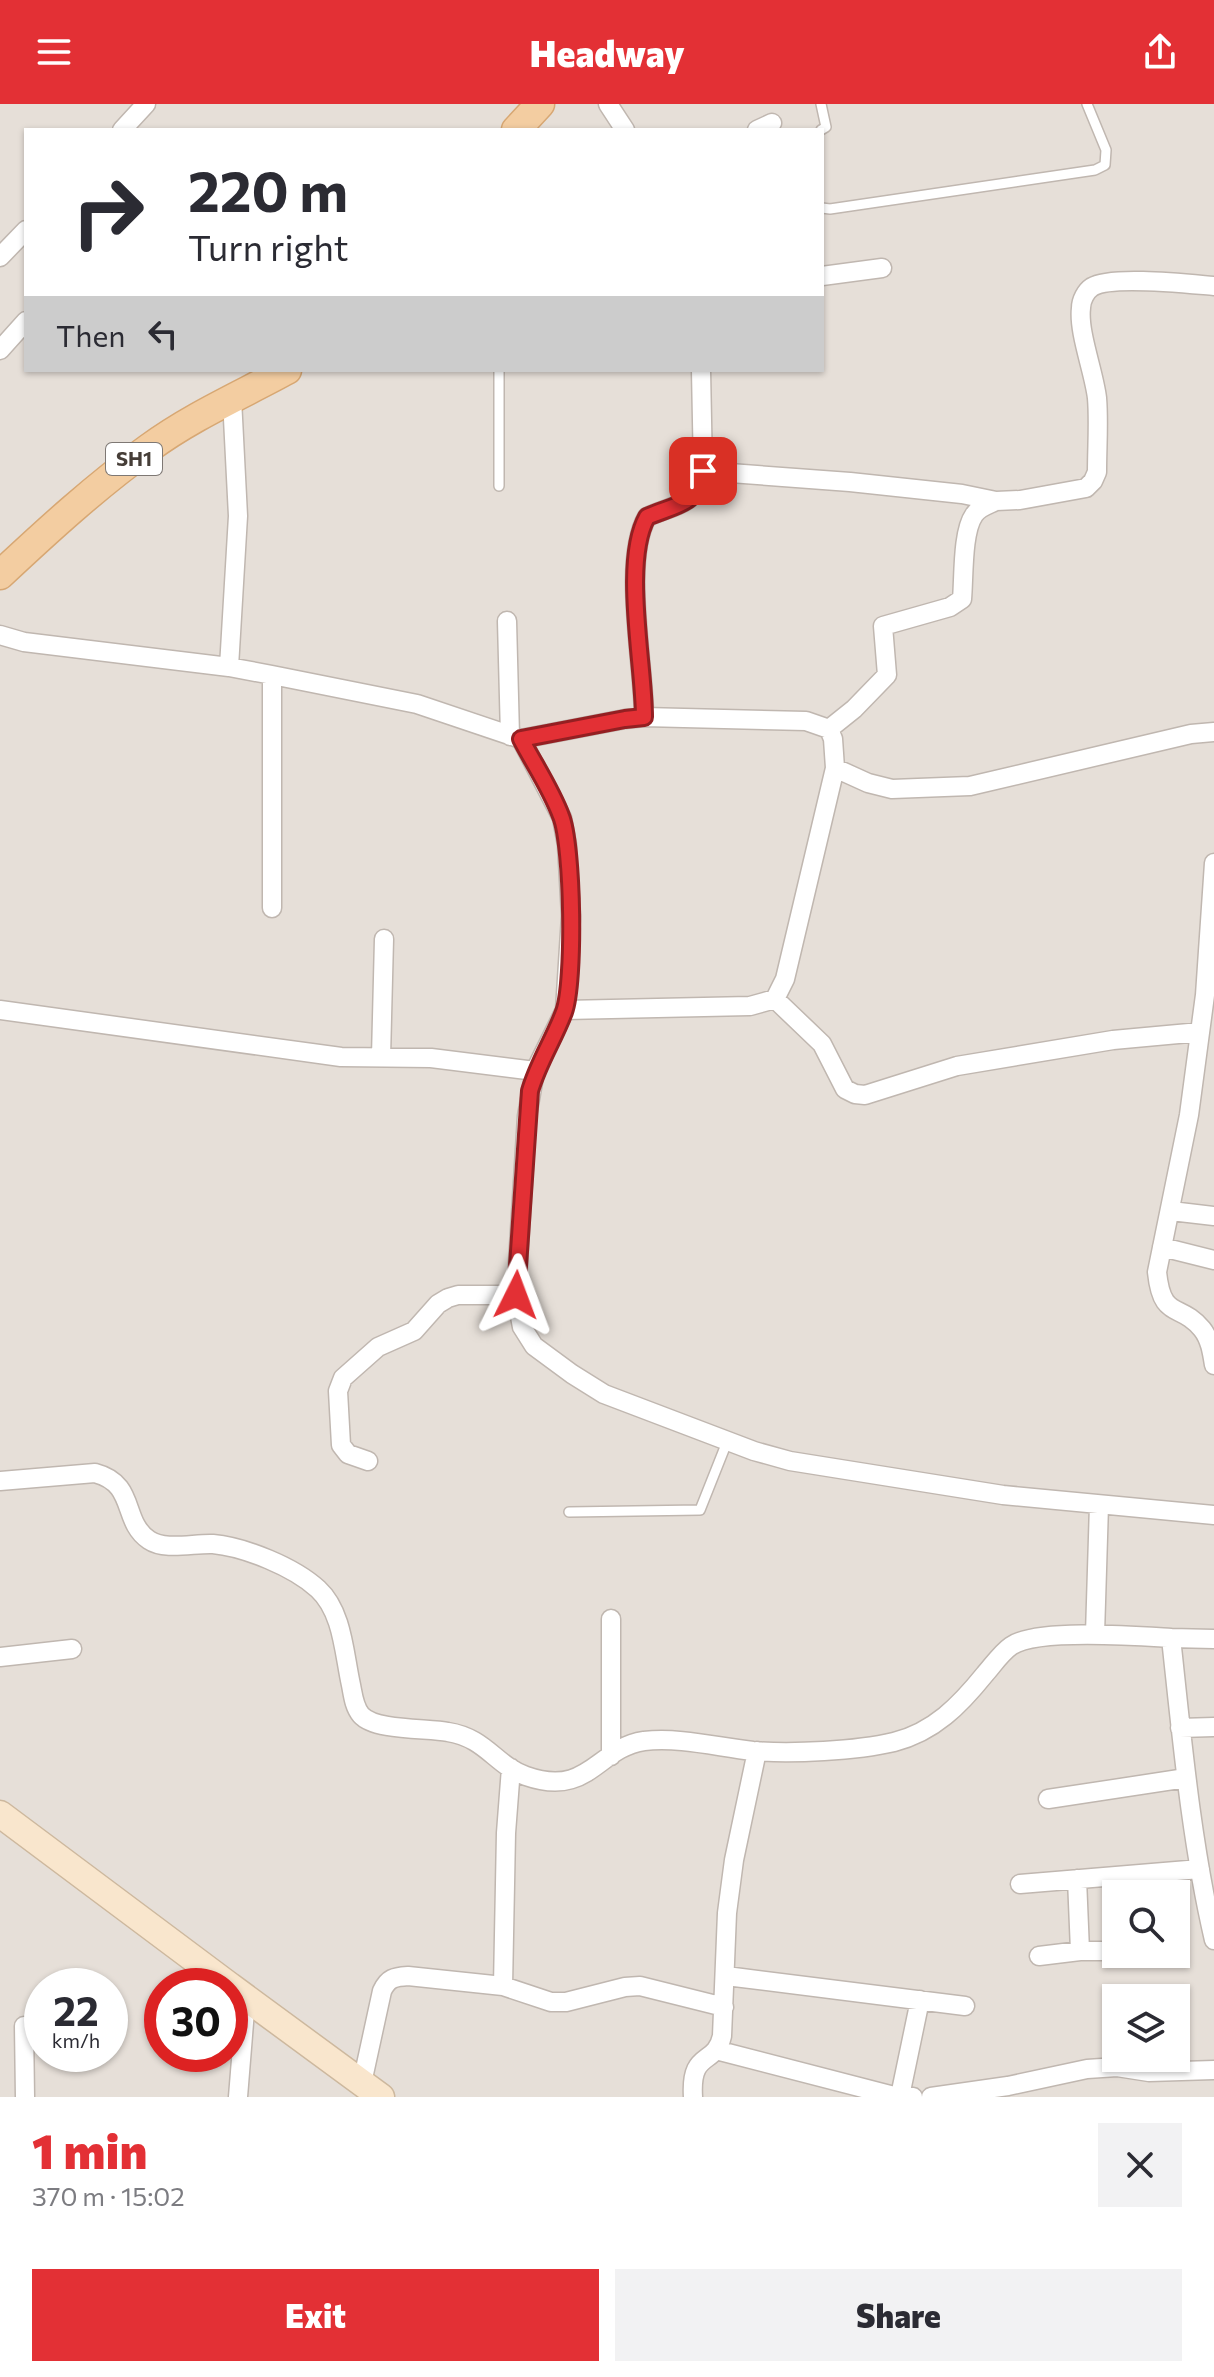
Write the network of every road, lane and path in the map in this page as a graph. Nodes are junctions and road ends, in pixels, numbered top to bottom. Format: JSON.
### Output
{"nodes":[{"id":1,"x":146,"y":104,"type":"edge"},
{"id":2,"x":540,"y":104,"type":"edge"},
{"id":3,"x":608,"y":104,"type":"edge"},
{"id":4,"x":821,"y":104,"type":"edge"},
{"id":5,"x":1087,"y":104,"type":"edge"},
{"id":6,"x":124,"y":128,"type":"edge"},
{"id":7,"x":518,"y":128,"type":"edge"},
{"id":8,"x":624,"y":128,"type":"edge"},
{"id":9,"x":824,"y":128,"type":"edge"},
{"id":10,"x":824,"y":208,"type":"edge"},
{"id":11,"x":24,"y":232,"type":"edge"},
{"id":12,"x":0,"y":257,"type":"edge"},
{"id":13,"x":882,"y":268,"type":"dead end"},
{"id":14,"x":824,"y":276,"type":"edge"},
{"id":15,"x":1214,"y":286,"type":"edge"},
{"id":16,"x":24,"y":323,"type":"edge"},
{"id":17,"x":0,"y":350,"type":"edge"},
{"id":18,"x":283,"y":372,"type":"edge"},
{"id":19,"x":499,"y":372,"type":"edge"},
{"id":20,"x":701,"y":372,"type":"edge"},
{"id":21,"x":232,"y":399,"type":"junction"},
{"id":22,"x":703,"y":471,"type":"junction"},
{"id":23,"x":499,"y":486,"type":"dead end"},
{"id":24,"x":996,"y":501,"type":"junction"},
{"id":25,"x":0,"y":575,"type":"edge"},
{"id":26,"x":507,"y":621,"type":"dead end"},
{"id":27,"x":0,"y":635,"type":"edge"},
{"id":28,"x":229,"y":667,"type":"junction"},
{"id":29,"x":272,"y":675,"type":"junction"},
{"id":30,"x":644,"y":717,"type":"junction"},
{"id":31,"x":829,"y":729,"type":"junction"},
{"id":32,"x":1214,"y":732,"type":"edge"},
{"id":33,"x":515,"y":737,"type":"junction"},
{"id":34,"x":835,"y":768,"type":"junction"},
{"id":35,"x":1214,"y":863,"type":"edge"},
{"id":36,"x":272,"y":908,"type":"dead end"},
{"id":37,"x":384,"y":939,"type":"dead end"},
{"id":38,"x":775,"y":999,"type":"junction"},
{"id":39,"x":0,"y":1010,"type":"edge"},
{"id":40,"x":565,"y":1010,"type":"junction"},
{"id":41,"x":1200,"y":1032,"type":"junction"},
{"id":42,"x":381,"y":1057,"type":"junction"},
{"id":43,"x":535,"y":1071,"type":"junction"},
{"id":44,"x":1171,"y":1211,"type":"junction"},
{"id":45,"x":1214,"y":1216,"type":"edge"},
{"id":46,"x":1162,"y":1247,"type":"junction"},
{"id":47,"x":1214,"y":1260,"type":"edge"},
{"id":48,"x":516,"y":1295,"type":"junction"},
{"id":49,"x":1214,"y":1365,"type":"edge"},
{"id":50,"x":727,"y":1442,"type":"junction"},
{"id":51,"x":368,"y":1461,"type":"dead end"},
{"id":52,"x":0,"y":1481,"type":"edge"},
{"id":53,"x":1099,"y":1505,"type":"junction"},
{"id":54,"x":569,"y":1512,"type":"dead end"},
{"id":55,"x":1214,"y":1515,"type":"edge"},
{"id":56,"x":611,"y":1619,"type":"dead end"},
{"id":57,"x":1095,"y":1634,"type":"junction"},
{"id":58,"x":1171,"y":1638,"type":"junction"},
{"id":59,"x":1214,"y":1639,"type":"edge"},
{"id":60,"x":72,"y":1649,"type":"dead end"},
{"id":61,"x":0,"y":1657,"type":"edge"},
{"id":62,"x":1214,"y":1727,"type":"edge"},
{"id":63,"x":1180,"y":1728,"type":"junction"},
{"id":64,"x":757,"y":1751,"type":"junction"},
{"id":65,"x":611,"y":1756,"type":"junction"},
{"id":66,"x":511,"y":1768,"type":"junction"},
{"id":67,"x":1186,"y":1778,"type":"junction"},
{"id":68,"x":1048,"y":1799,"type":"dead end"},
{"id":69,"x":0,"y":1814,"type":"edge"},
{"id":70,"x":1200,"y":1869,"type":"junction"},
{"id":71,"x":1077,"y":1879,"type":"junction"},
{"id":72,"x":1020,"y":1884,"type":"dead end"},
{"id":73,"x":1214,"y":1940,"type":"edge"},
{"id":74,"x":1080,"y":1951,"type":"junction"},
{"id":75,"x":1102,"y":1951,"type":"edge"},
{"id":76,"x":1039,"y":1956,"type":"dead end"},
{"id":77,"x":206,"y":1968,"type":"edge"},
{"id":78,"x":726,"y":1976,"type":"junction"},
{"id":79,"x":503,"y":1986,"type":"junction"},
{"id":80,"x":248,"y":1999,"type":"edge"},
{"id":81,"x":920,"y":2000,"type":"junction"},
{"id":82,"x":965,"y":2006,"type":"dead end"},
{"id":83,"x":724,"y":2007,"type":"junction"},
{"id":84,"x":716,"y":2050,"type":"junction"},
{"id":85,"x":1214,"y":2070,"type":"edge"},
{"id":86,"x":25,"y":2072,"type":"edge"},
{"id":87,"x":237,"y":2072,"type":"edge"},
{"id":88,"x":372,"y":2090,"type":"edge"},
{"id":89,"x":907,"y":2096,"type":"edge"},
{"id":90,"x":25,"y":2097,"type":"edge"},
{"id":91,"x":238,"y":2097,"type":"edge"},
{"id":92,"x":693,"y":2097,"type":"edge"},
{"id":93,"x":931,"y":2097,"type":"edge"}],
"edges":[{"from":1,"to":6,"type":"street"},
{"from":2,"to":7,"type":"main road"},
{"from":3,"to":8,"type":"street"},
{"from":4,"to":9,"type":"lane"},
{"from":5,"to":10,"type":"lane"},
{"from":11,"to":12,"type":"street"},
{"from":13,"to":14,"type":"street"},
{"from":15,"to":24,"type":"street"},
{"from":16,"to":17,"type":"street"},
{"from":18,"to":21,"type":"main road","number":"SH1"},
{"from":19,"to":23,"type":"lane"},
{"from":20,"to":22,"type":"street"},
{"from":21,"to":25,"type":"main road","number":"SH1"},
{"from":21,"to":28,"type":"street"},
{"from":22,"to":24,"type":"street"},
{"from":22,"to":30,"type":"street"},
{"from":24,"to":31,"type":"street"},
{"from":26,"to":33,"type":"street"},
{"from":27,"to":28,"type":"street"},
{"from":28,"to":29,"type":"street"},
{"from":29,"to":33,"type":"street"},
{"from":29,"to":36,"type":"street"},
{"from":30,"to":31,"type":"street"},
{"from":30,"to":33,"type":"street"},
{"from":31,"to":34,"type":"street"},
{"from":32,"to":34,"type":"street"},
{"from":33,"to":40,"type":"street"},
{"from":34,"to":38,"type":"street"},
{"from":35,"to":41,"type":"street"},
{"from":37,"to":42,"type":"street"},
{"from":38,"to":40,"type":"street"},
{"from":38,"to":41,"type":"street"},
{"from":39,"to":42,"type":"street"},
{"from":40,"to":43,"type":"street"},
{"from":41,"to":44,"type":"street"},
{"from":42,"to":43,"type":"street"},
{"from":43,"to":48,"type":"street"},
{"from":44,"to":45,"type":"street"},
{"from":44,"to":46,"type":"street"},
{"from":46,"to":47,"type":"street"},
{"from":46,"to":49,"type":"street"},
{"from":48,"to":50,"type":"street"},
{"from":48,"to":51,"type":"street"},
{"from":50,"to":53,"type":"street"},
{"from":50,"to":54,"type":"lane"},
{"from":52,"to":66,"type":"street"},
{"from":53,"to":55,"type":"street"},
{"from":53,"to":57,"type":"street"},
{"from":56,"to":65,"type":"street"},
{"from":57,"to":58,"type":"street"},
{"from":57,"to":64,"type":"street"},
{"from":58,"to":59,"type":"street"},
{"from":58,"to":63,"type":"street"},
{"from":60,"to":61,"type":"street"},
{"from":62,"to":63,"type":"street"},
{"from":63,"to":67,"type":"street"},
{"from":64,"to":65,"type":"street"},
{"from":64,"to":78,"type":"street"},
{"from":65,"to":66,"type":"street"},
{"from":66,"to":79,"type":"street"},
{"from":67,"to":68,"type":"street"},
{"from":67,"to":70,"type":"street"},
{"from":69,"to":77,"type":"main road"},
{"from":70,"to":71,"type":"street"},
{"from":70,"to":73,"type":"street"},
{"from":71,"to":72,"type":"street"},
{"from":71,"to":74,"type":"street"},
{"from":74,"to":75,"type":"street"},
{"from":74,"to":76,"type":"street"},
{"from":78,"to":81,"type":"street"},
{"from":78,"to":83,"type":"street"},
{"from":79,"to":83,"type":"street"},
{"from":79,"to":88,"type":"street"},
{"from":80,"to":88,"type":"main road"},
{"from":81,"to":82,"type":"street"},
{"from":81,"to":89,"type":"street"},
{"from":83,"to":84,"type":"street"},
{"from":84,"to":89,"type":"street"},
{"from":84,"to":92,"type":"street"},
{"from":85,"to":93,"type":"street"},
{"from":86,"to":90,"type":"street"},
{"from":87,"to":91,"type":"street"}]}
